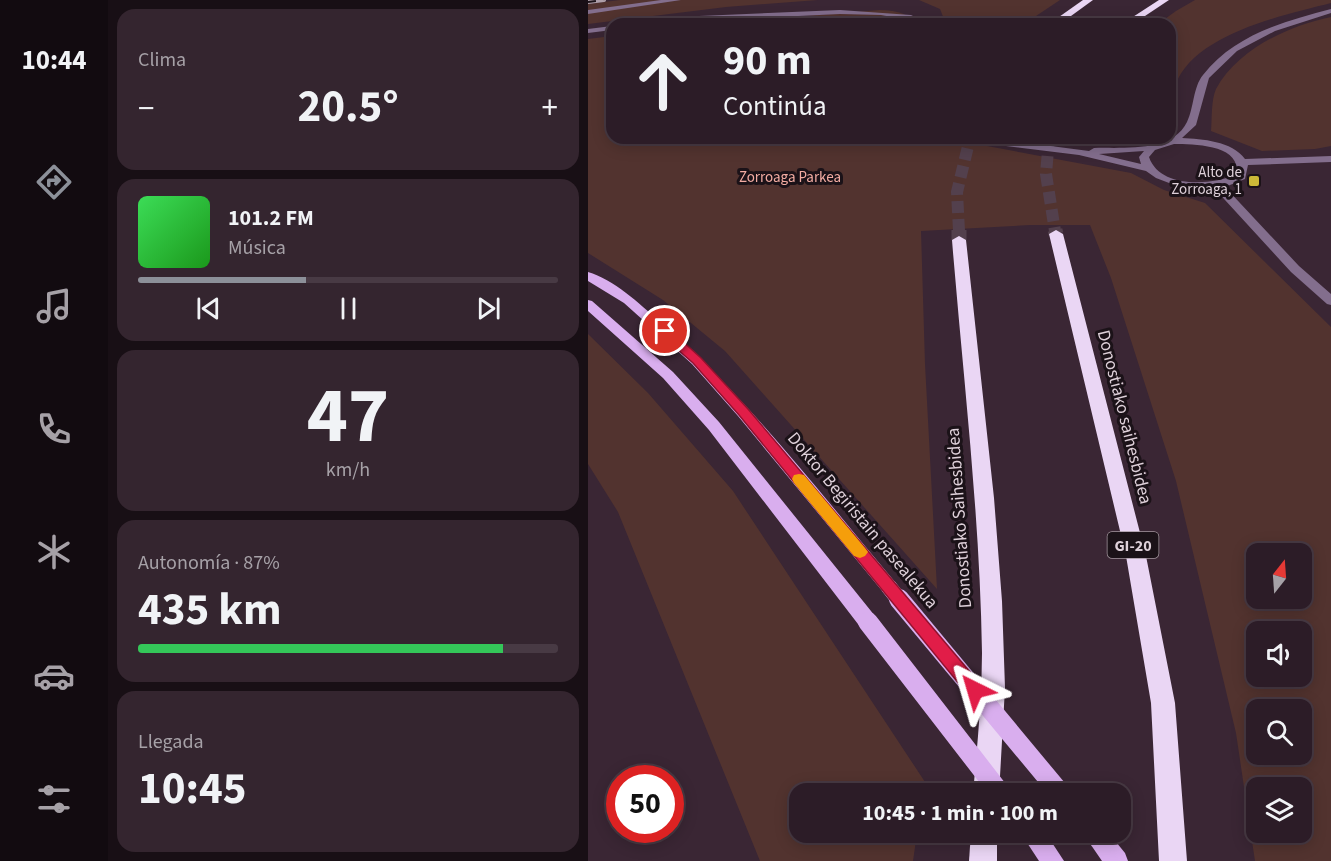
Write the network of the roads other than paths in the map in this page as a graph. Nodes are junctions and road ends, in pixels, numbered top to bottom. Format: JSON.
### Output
{"nodes":[{"id":1,"x":677,"y":0,"type":"edge"},
{"id":2,"x":1089,"y":0,"type":"edge"},
{"id":3,"x":1165,"y":0,"type":"edge"},
{"id":4,"x":588,"y":12,"type":"edge"},
{"id":5,"x":1331,"y":12,"type":"edge"},
{"id":6,"x":685,"y":18,"type":"edge"},
{"id":7,"x":922,"y":18,"type":"edge"},
{"id":8,"x":1063,"y":18,"type":"edge"},
{"id":9,"x":1136,"y":18,"type":"edge"},
{"id":10,"x":606,"y":29,"type":"edge"},
{"id":11,"x":588,"y":31,"type":"edge"},
{"id":12,"x":1191,"y":125,"type":"junction"},
{"id":13,"x":1176,"y":138,"type":"edge"},
{"id":14,"x":1176,"y":141,"type":"edge"},
{"id":15,"x":1014,"y":144,"type":"edge"},
{"id":16,"x":1164,"y":144,"type":"edge"},
{"id":17,"x":1214,"y":145,"type":"junction"},
{"id":18,"x":1151,"y":148,"type":"junction"},
{"id":19,"x":1079,"y":152,"type":"junction"},
{"id":20,"x":1331,"y":159,"type":"edge"},
{"id":21,"x":1243,"y":162,"type":"junction"},
{"id":22,"x":1147,"y":168,"type":"junction"},
{"id":23,"x":1218,"y":186,"type":"junction"},
{"id":24,"x":1056,"y":234,"type":"tunnel mouth"},
{"id":25,"x":959,"y":240,"type":"tunnel mouth"},
{"id":26,"x":588,"y":276,"type":"edge"},
{"id":27,"x":1331,"y":302,"type":"edge"},
{"id":28,"x":588,"y":304,"type":"edge"},
{"id":29,"x":987,"y":783,"type":"edge"},
{"id":30,"x":992,"y":783,"type":"edge"},
{"id":31,"x":1052,"y":783,"type":"edge"},
{"id":32,"x":984,"y":843,"type":"edge"},
{"id":33,"x":1039,"y":843,"type":"edge"},
{"id":34,"x":1102,"y":843,"type":"edge"},
{"id":35,"x":983,"y":861,"type":"edge"},
{"id":36,"x":1053,"y":861,"type":"edge"},
{"id":37,"x":1117,"y":861,"type":"edge"},
{"id":38,"x":1173,"y":861,"type":"edge"}],
"edges":[{"from":1,"to":4,"type":"street"},
{"from":2,"to":8,"type":"highway"},
{"from":3,"to":9,"type":"highway"},
{"from":5,"to":12,"type":"street"},
{"from":6,"to":7,"type":"street"},
{"from":10,"to":11,"type":"street"},
{"from":12,"to":13,"type":"street"},
{"from":12,"to":17,"type":"street"},
{"from":14,"to":17,"type":"street"},
{"from":15,"to":19,"type":"street"},
{"from":16,"to":18,"type":"street"},
{"from":17,"to":21,"type":"street"},
{"from":18,"to":19,"type":"street"},
{"from":18,"to":22,"type":"street"},
{"from":19,"to":22,"type":"street"},
{"from":20,"to":21,"type":"street"},
{"from":21,"to":23,"type":"street"},
{"from":22,"to":23,"type":"street"},
{"from":23,"to":27,"type":"street"},
{"from":24,"to":38,"type":"highway","name":"Donostiako saihesbidea","number":"GI-20"},
{"from":25,"to":29,"type":"highway","name":"Donostiako Saihesbidea"},
{"from":26,"to":31,"type":"main road","name":"Doktor Begiristain pasealekua","bridge":true},
{"from":28,"to":30,"type":"main road","bridge":true},
{"from":32,"to":35,"type":"highway"},
{"from":33,"to":36,"type":"main road"},
{"from":34,"to":37,"type":"main road"}]}
